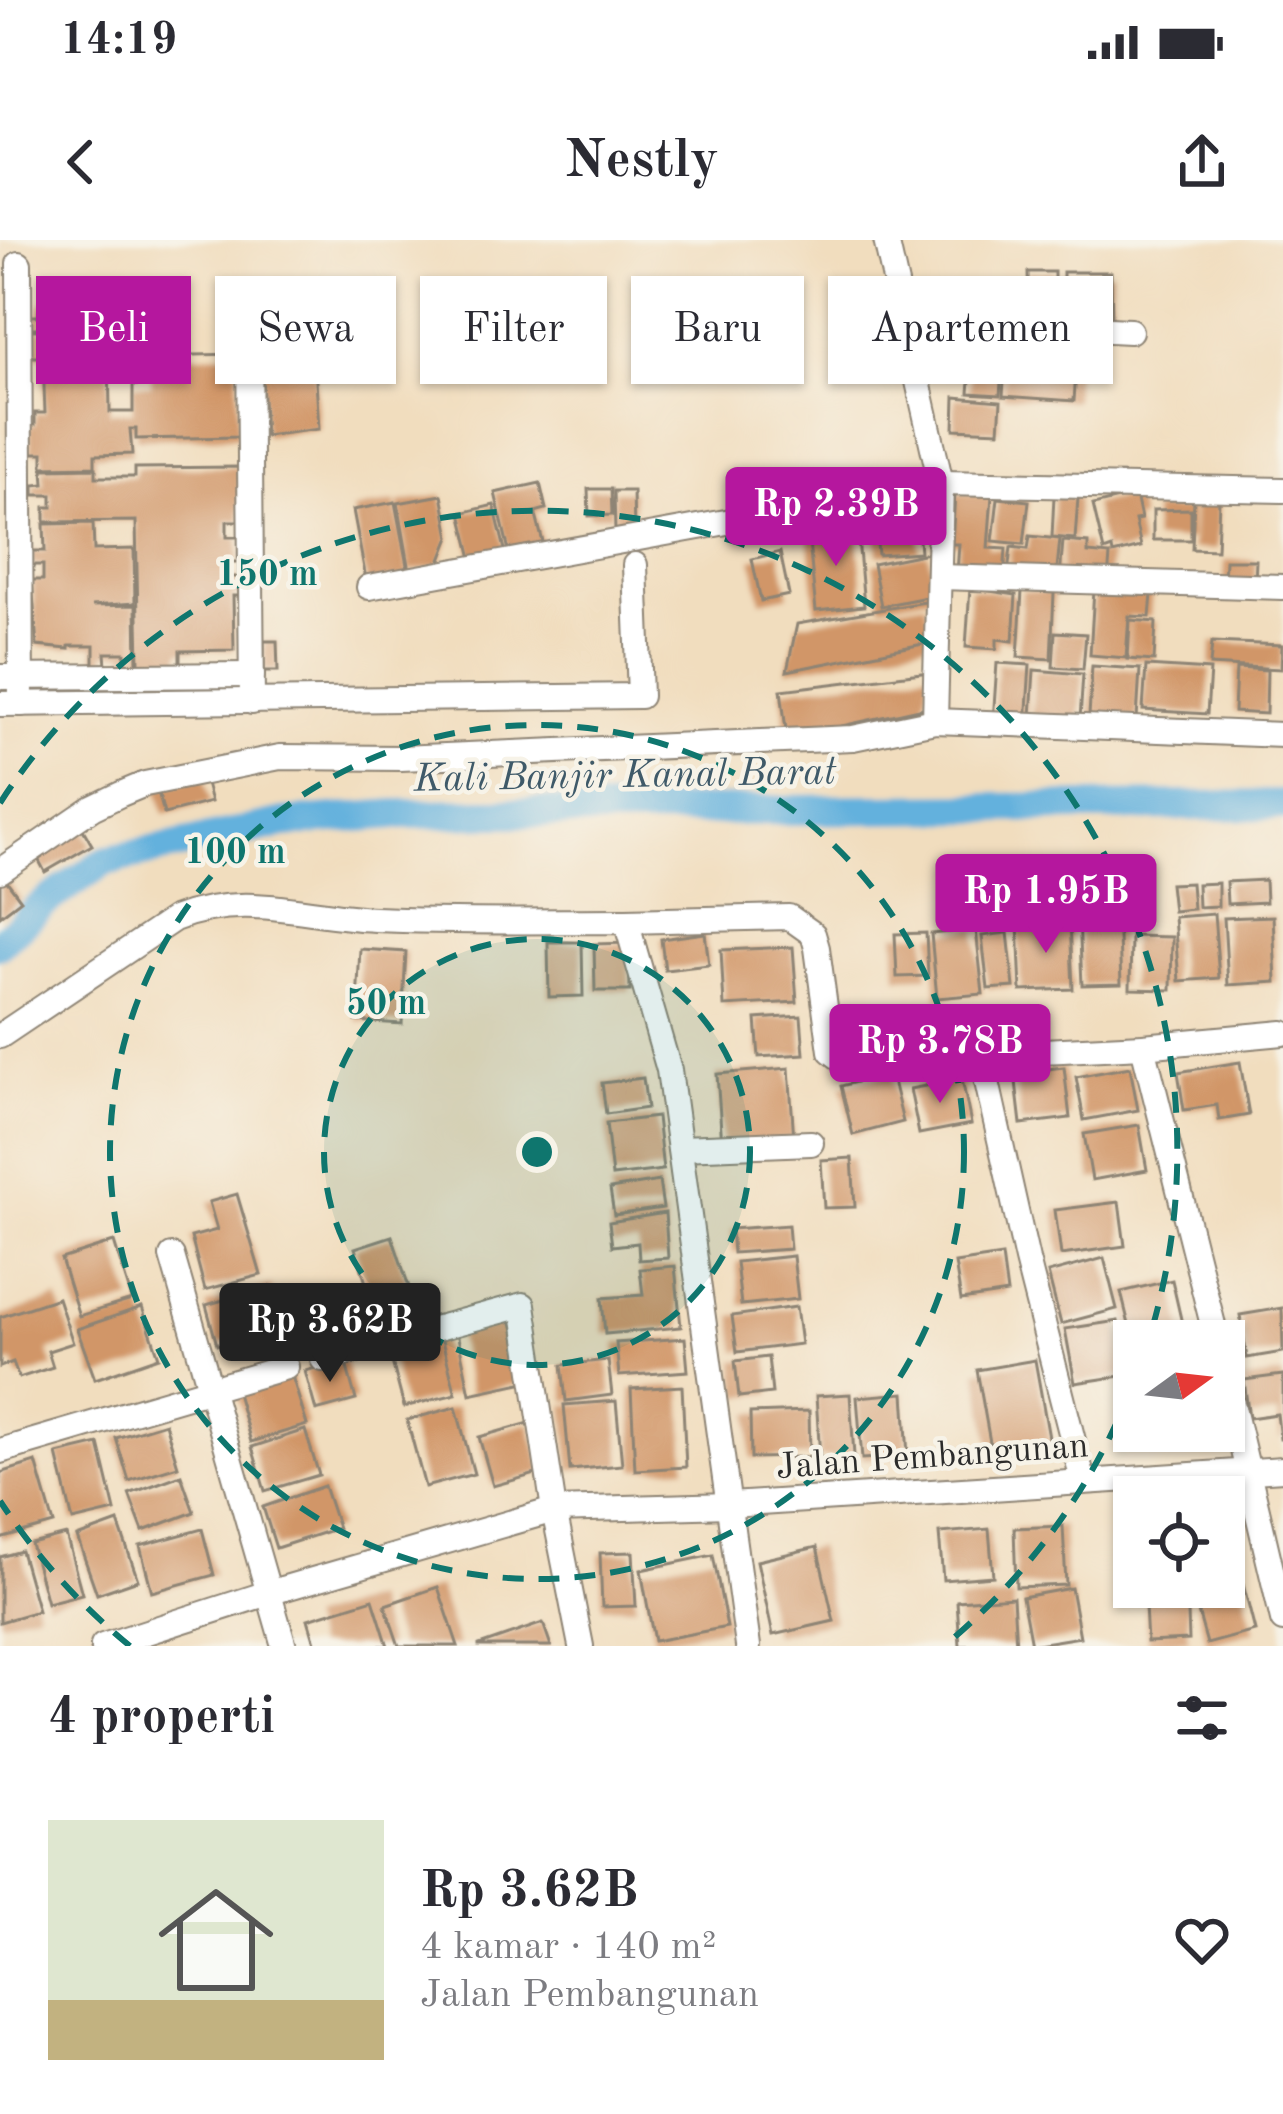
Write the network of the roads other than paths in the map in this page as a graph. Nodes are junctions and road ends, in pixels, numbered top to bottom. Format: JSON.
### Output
{"nodes":[{"id":1,"x":886,"y":240,"type":"edge"},
{"id":2,"x":19,"y":263,"type":"dead end"},
{"id":3,"x":895,"y":276,"type":"edge"},
{"id":4,"x":1113,"y":330,"type":"edge"},
{"id":5,"x":1130,"y":331,"type":"dead end"},
{"id":6,"x":249,"y":384,"type":"edge"},
{"id":7,"x":920,"y":384,"type":"edge"},
{"id":8,"x":941,"y":483,"type":"junction"},
{"id":9,"x":1283,"y":490,"type":"edge"},
{"id":10,"x":635,"y":565,"type":"dead end"},
{"id":11,"x":939,"y":577,"type":"junction"},
{"id":12,"x":368,"y":587,"type":"dead end"},
{"id":13,"x":1283,"y":587,"type":"edge"},
{"id":14,"x":252,"y":675,"type":"junction"},
{"id":15,"x":10,"y":677,"type":"edge"},
{"id":16,"x":252,"y":702,"type":"junction"},
{"id":17,"x":10,"y":704,"type":"edge"},
{"id":18,"x":935,"y":721,"type":"junction"},
{"id":19,"x":1283,"y":735,"type":"edge"},
{"id":20,"x":0,"y":871,"type":"edge"},
{"id":21,"x":626,"y":921,"type":"junction"},
{"id":22,"x":1283,"y":1033,"type":"edge"},
{"id":23,"x":0,"y":1036,"type":"edge"},
{"id":24,"x":1143,"y":1046,"type":"junction"},
{"id":25,"x":981,"y":1055,"type":"junction"},
{"id":26,"x":812,"y":1143,"type":"dead end"},
{"id":27,"x":680,"y":1148,"type":"junction"},
{"id":28,"x":172,"y":1256,"type":"dead end"},
{"id":29,"x":1212,"y":1320,"type":"edge"},
{"id":30,"x":323,"y":1359,"type":"dead end"},
{"id":31,"x":286,"y":1367,"type":"dead end"},
{"id":32,"x":212,"y":1388,"type":"junction"},
{"id":33,"x":0,"y":1451,"type":"edge"},
{"id":34,"x":1243,"y":1452,"type":"edge"},
{"id":35,"x":1283,"y":1468,"type":"edge"},
{"id":36,"x":1247,"y":1469,"type":"junction"},
{"id":37,"x":1083,"y":1480,"type":"junction"},
{"id":38,"x":730,"y":1504,"type":"junction"},
{"id":39,"x":554,"y":1510,"type":"junction"},
{"id":40,"x":268,"y":1593,"type":"junction"},
{"id":41,"x":1283,"y":1620,"type":"edge"},
{"id":42,"x":103,"y":1646,"type":"edge"},
{"id":43,"x":284,"y":1646,"type":"edge"},
{"id":44,"x":581,"y":1646,"type":"edge"},
{"id":45,"x":748,"y":1646,"type":"edge"}],
"edges":[{"from":1,"to":3,"type":"street"},
{"from":2,"to":15,"type":"street"},
{"from":4,"to":5,"type":"street"},
{"from":6,"to":14,"type":"street"},
{"from":7,"to":8,"type":"street"},
{"from":8,"to":9,"type":"street"},
{"from":8,"to":11,"type":"street"},
{"from":8,"to":12,"type":"street"},
{"from":10,"to":16,"type":"street"},
{"from":11,"to":13,"type":"street"},
{"from":11,"to":18,"type":"street"},
{"from":14,"to":15,"type":"street"},
{"from":14,"to":16,"type":"street"},
{"from":15,"to":17,"type":"street"},
{"from":16,"to":17,"type":"street"},
{"from":18,"to":19,"type":"street"},
{"from":18,"to":20,"type":"street"},
{"from":21,"to":23,"type":"street"},
{"from":21,"to":25,"type":"street"},
{"from":21,"to":27,"type":"street"},
{"from":22,"to":24,"type":"street"},
{"from":24,"to":25,"type":"street"},
{"from":24,"to":29,"type":"street"},
{"from":25,"to":37,"type":"street"},
{"from":26,"to":27,"type":"street"},
{"from":27,"to":38,"type":"street"},
{"from":28,"to":32,"type":"street"},
{"from":30,"to":39,"type":"street"},
{"from":31,"to":32,"type":"street"},
{"from":32,"to":33,"type":"street"},
{"from":32,"to":40,"type":"street"},
{"from":34,"to":36,"type":"street"},
{"from":35,"to":36,"type":"street","name":"Jalan Pembangunan"},
{"from":36,"to":37,"type":"street","name":"Jalan Pembangunan"},
{"from":36,"to":41,"type":"street"},
{"from":37,"to":38,"type":"street","name":"Jalan Pembangunan"},
{"from":38,"to":39,"type":"street","name":"Jalan Pembangunan"},
{"from":38,"to":45,"type":"street","name":"Jalan Pembangunan"},
{"from":39,"to":40,"type":"street","name":"Jalan Pembangunan"},
{"from":39,"to":44,"type":"street"},
{"from":40,"to":42,"type":"street","name":"Jalan Pembangunan"},
{"from":40,"to":43,"type":"street"}]}
